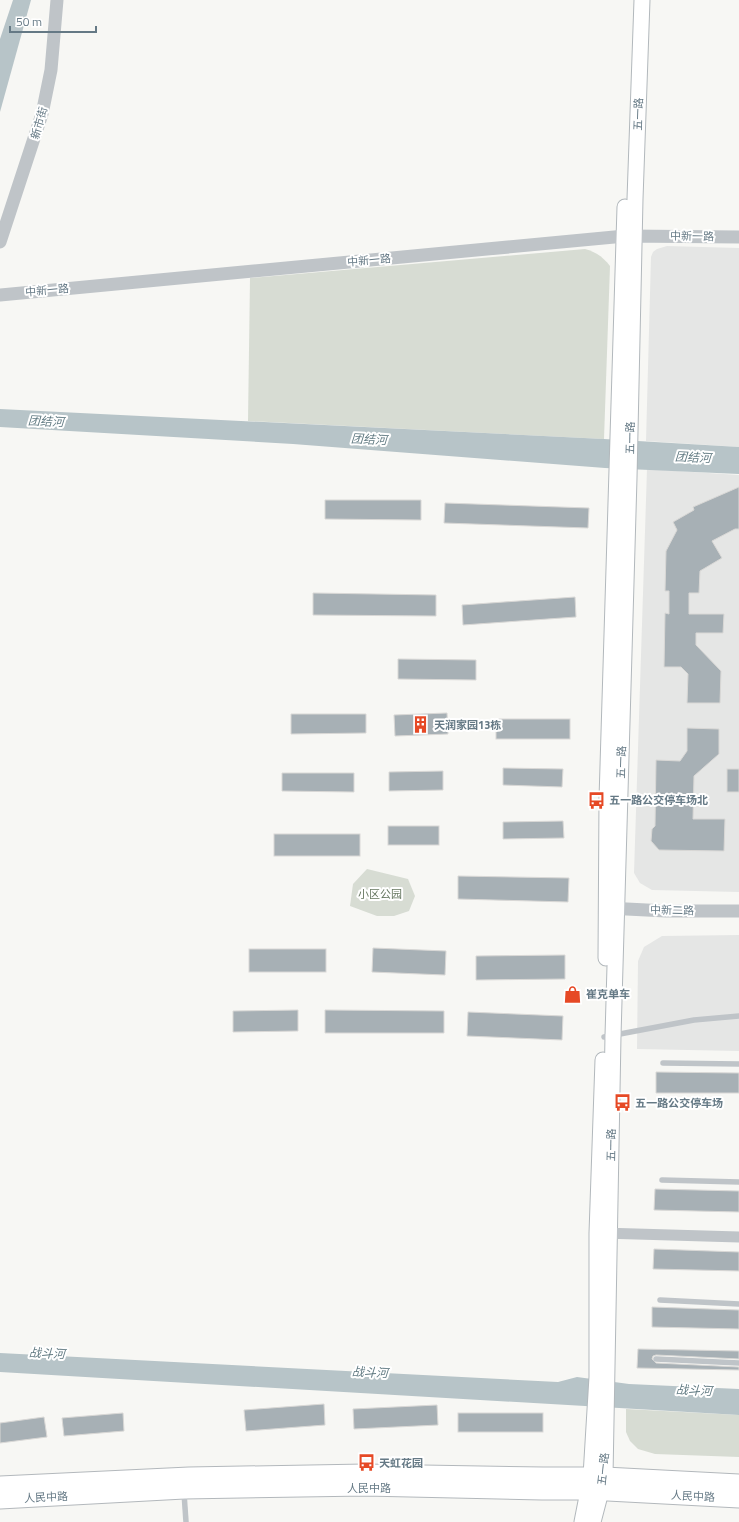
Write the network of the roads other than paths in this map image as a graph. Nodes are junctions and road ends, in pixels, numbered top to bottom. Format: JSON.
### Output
{"nodes":[{"id":1,"x":57,"y":0,"type":"edge"},
{"id":2,"x":632,"y":0,"type":"edge"},
{"id":3,"x":642,"y":0,"type":"edge"},
{"id":4,"x":630,"y":236,"type":"junction"},
{"id":5,"x":739,"y":237,"type":"edge"},
{"id":6,"x":0,"y":242,"type":"edge"},
{"id":7,"x":0,"y":295,"type":"edge"},
{"id":8,"x":612,"y":908,"type":"junction"},
{"id":9,"x":739,"y":911,"type":"edge"},
{"id":10,"x":739,"y":1016,"type":"edge"},
{"id":11,"x":604,"y":1037,"type":"junction"},
{"id":12,"x":663,"y":1064,"type":"dead end"},
{"id":13,"x":739,"y":1064,"type":"edge"},
{"id":14,"x":662,"y":1180,"type":"dead end"},
{"id":15,"x":739,"y":1182,"type":"edge"},
{"id":16,"x":597,"y":1233,"type":"junction"},
{"id":17,"x":739,"y":1237,"type":"edge"},
{"id":18,"x":660,"y":1300,"type":"dead end"},
{"id":19,"x":739,"y":1304,"type":"edge"},
{"id":20,"x":656,"y":1359,"type":"dead end"},
{"id":21,"x":739,"y":1363,"type":"edge"},
{"id":22,"x":602,"y":1378,"type":"junction"},
{"id":23,"x":739,"y":1483,"type":"edge"},
{"id":24,"x":596,"y":1484,"type":"junction"},
{"id":25,"x":0,"y":1486,"type":"edge"},
{"id":26,"x":184,"y":1490,"type":"junction"},
{"id":27,"x":739,"y":1499,"type":"edge"},
{"id":28,"x":0,"y":1500,"type":"edge"},
{"id":29,"x":186,"y":1522,"type":"edge"},
{"id":30,"x":582,"y":1522,"type":"edge"},
{"id":31,"x":594,"y":1522,"type":"edge"}],
"edges":[{"from":1,"to":6,"type":"street","name":"新市街"},
{"from":2,"to":4,"type":"main road","name":"五一路"},
{"from":3,"to":4,"type":"main road","name":"五一路"},
{"from":4,"to":5,"type":"street","name":"中新一路"},
{"from":4,"to":7,"type":"street","name":"中新一路"},
{"from":4,"to":8,"type":"main road","name":"五一路"},
{"from":8,"to":9,"type":"street","name":"中新二路"},
{"from":8,"to":11,"type":"main road","name":"五一路"},
{"from":8,"to":22,"type":"main road","name":"五一路"},
{"from":10,"to":11,"type":"lane"},
{"from":11,"to":16,"type":"main road","name":"五一路"},
{"from":12,"to":13,"type":"lane"},
{"from":14,"to":15,"type":"lane"},
{"from":16,"to":17,"type":"street"},
{"from":16,"to":22,"type":"main road","name":"五一路"},
{"from":18,"to":19,"type":"lane"},
{"from":20,"to":21,"type":"lane"},
{"from":22,"to":24,"type":"main road","name":"五一路"},
{"from":23,"to":24,"type":"main road","name":"人民中路"},
{"from":24,"to":25,"type":"main road","name":"人民中路"},
{"from":24,"to":26,"type":"main road","name":"人民中路"},
{"from":24,"to":27,"type":"main road","name":"人民中路"},
{"from":24,"to":30,"type":"main road","name":"五一路"},
{"from":24,"to":31,"type":"main road","name":"五一路"},
{"from":26,"to":28,"type":"main road","name":"人民中路"},
{"from":26,"to":29,"type":"lane"}]}
